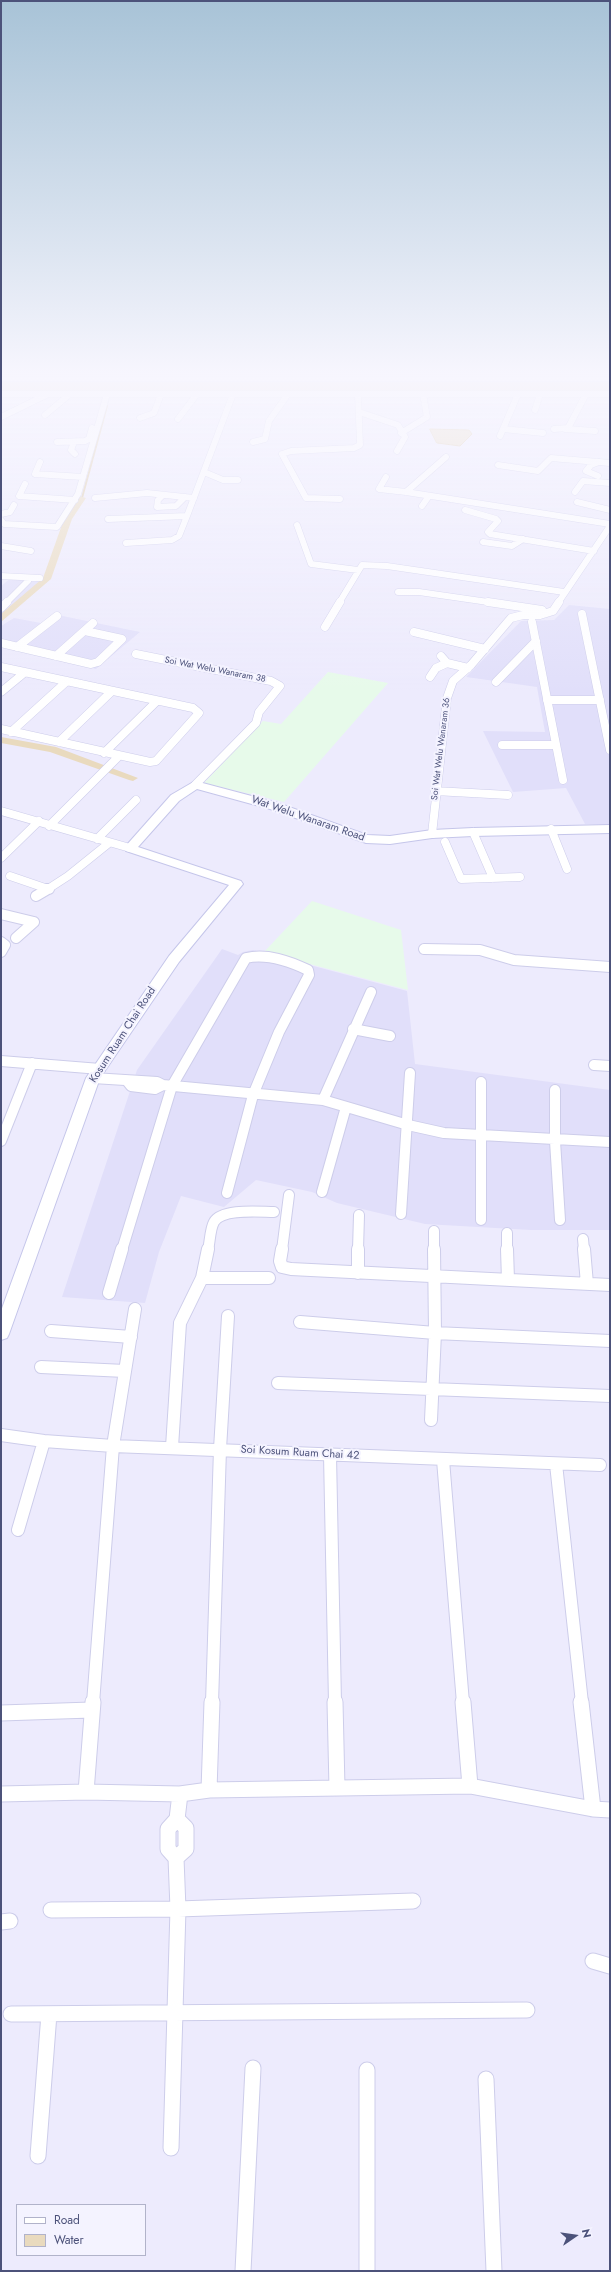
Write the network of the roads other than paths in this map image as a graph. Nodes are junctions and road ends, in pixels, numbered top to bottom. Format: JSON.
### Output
{"nodes":[{"id":1,"x":81,"y":481,"type":"edge"},
{"id":2,"x":201,"y":481,"type":"edge"},
{"id":3,"x":297,"y":481,"type":"edge"},
{"id":4,"x":384,"y":481,"type":"edge"},
{"id":5,"x":419,"y":481,"type":"edge"},
{"id":6,"x":583,"y":481,"type":"edge"},
{"id":7,"x":583,"y":481,"type":"edge"},
{"id":8,"x":25,"y":484,"type":"dead end"},
{"id":9,"x":610,"y":484,"type":"edge"},
{"id":10,"x":406,"y":492,"type":"junction"},
{"id":11,"x":574,"y":492,"type":"dead end"},
{"id":12,"x":163,"y":495,"type":"junction"},
{"id":13,"x":429,"y":496,"type":"junction"},
{"id":14,"x":185,"y":497,"type":"junction"},
{"id":15,"x":95,"y":498,"type":"dead end"},
{"id":16,"x":194,"y":498,"type":"junction"},
{"id":17,"x":74,"y":500,"type":"junction"},
{"id":18,"x":340,"y":500,"type":"dead end"},
{"id":19,"x":577,"y":502,"type":"dead end"},
{"id":20,"x":14,"y":505,"type":"dead end"},
{"id":21,"x":422,"y":506,"type":"dead end"},
{"id":22,"x":465,"y":510,"type":"dead end"},
{"id":23,"x":610,"y":510,"type":"edge"},
{"id":24,"x":1,"y":514,"type":"edge"},
{"id":25,"x":187,"y":516,"type":"junction"},
{"id":26,"x":108,"y":519,"type":"dead end"},
{"id":27,"x":1,"y":521,"type":"edge"},
{"id":28,"x":297,"y":525,"type":"dead end"},
{"id":29,"x":610,"y":525,"type":"edge"},
{"id":30,"x":523,"y":539,"type":"junction"},
{"id":31,"x":483,"y":542,"type":"dead end"},
{"id":32,"x":126,"y":543,"type":"dead end"},
{"id":33,"x":1,"y":546,"type":"edge"},
{"id":34,"x":31,"y":551,"type":"dead end"},
{"id":35,"x":594,"y":551,"type":"junction"},
{"id":36,"x":358,"y":570,"type":"junction"},
{"id":37,"x":1,"y":576,"type":"edge"},
{"id":38,"x":40,"y":578,"type":"dead end"},
{"id":39,"x":28,"y":581,"type":"dead end"},
{"id":40,"x":398,"y":592,"type":"dead end"},
{"id":41,"x":564,"y":592,"type":"junction"},
{"id":42,"x":1,"y":608,"type":"edge"},
{"id":43,"x":553,"y":611,"type":"junction"},
{"id":44,"x":582,"y":614,"type":"dead end"},
{"id":45,"x":57,"y":616,"type":"dead end"},
{"id":46,"x":532,"y":622,"type":"dead end"},
{"id":47,"x":93,"y":623,"type":"dead end"},
{"id":48,"x":324,"y":627,"type":"dead end"},
{"id":49,"x":85,"y":631,"type":"junction"},
{"id":50,"x":414,"y":632,"type":"dead end"},
{"id":51,"x":536,"y":641,"type":"junction"},
{"id":52,"x":1,"y":643,"type":"edge"},
{"id":53,"x":17,"y":647,"type":"junction"},
{"id":54,"x":485,"y":649,"type":"junction"},
{"id":55,"x":136,"y":654,"type":"dead end"},
{"id":56,"x":56,"y":656,"type":"junction"},
{"id":57,"x":440,"y":656,"type":"dead end"},
{"id":58,"x":447,"y":663,"type":"junction"},
{"id":59,"x":1,"y":667,"type":"edge"},
{"id":60,"x":468,"y":668,"type":"junction"},
{"id":61,"x":24,"y":673,"type":"junction"},
{"id":62,"x":430,"y":677,"type":"dead end"},
{"id":63,"x":66,"y":682,"type":"junction"},
{"id":64,"x":496,"y":682,"type":"dead end"},
{"id":65,"x":1,"y":692,"type":"edge"},
{"id":66,"x":112,"y":692,"type":"junction"},
{"id":67,"x":547,"y":700,"type":"junction"},
{"id":68,"x":600,"y":700,"type":"junction"},
{"id":69,"x":157,"y":701,"type":"junction"},
{"id":70,"x":1,"y":729,"type":"edge"},
{"id":71,"x":11,"y":732,"type":"junction"},
{"id":72,"x":59,"y":742,"type":"junction"},
{"id":73,"x":502,"y":745,"type":"dead end"},
{"id":74,"x":556,"y":745,"type":"junction"},
{"id":75,"x":610,"y":750,"type":"edge"},
{"id":76,"x":104,"y":752,"type":"junction"},
{"id":77,"x":119,"y":756,"type":"junction"},
{"id":78,"x":563,"y":780,"type":"dead end"},
{"id":79,"x":195,"y":785,"type":"junction"},
{"id":80,"x":436,"y":791,"type":"junction"},
{"id":81,"x":508,"y":795,"type":"dead end"},
{"id":82,"x":136,"y":800,"type":"dead end"},
{"id":83,"x":1,"y":811,"type":"edge"},
{"id":84,"x":39,"y":821,"type":"junction"},
{"id":85,"x":49,"y":826,"type":"junction"},
{"id":86,"x":552,"y":829,"type":"junction"},
{"id":87,"x":610,"y":829,"type":"edge"},
{"id":88,"x":473,"y":832,"type":"junction"},
{"id":89,"x":432,"y":834,"type":"junction"},
{"id":90,"x":97,"y":839,"type":"junction"},
{"id":91,"x":445,"y":842,"type":"dead end"},
{"id":92,"x":109,"y":843,"type":"junction"},
{"id":93,"x":130,"y":848,"type":"junction"},
{"id":94,"x":1,"y":858,"type":"edge"},
{"id":95,"x":567,"y":870,"type":"dead end"},
{"id":96,"x":10,"y":876,"type":"dead end"},
{"id":97,"x":520,"y":876,"type":"dead end"},
{"id":98,"x":493,"y":878,"type":"junction"},
{"id":99,"x":48,"y":889,"type":"junction"},
{"id":100,"x":36,"y":896,"type":"dead end"},
{"id":101,"x":1,"y":914,"type":"edge"},
{"id":102,"x":16,"y":938,"type":"dead end"},
{"id":103,"x":1,"y":942,"type":"edge"},
{"id":104,"x":424,"y":949,"type":"dead end"},
{"id":105,"x":1,"y":952,"type":"edge"},
{"id":106,"x":610,"y":967,"type":"edge"},
{"id":107,"x":371,"y":992,"type":"dead end"},
{"id":108,"x":353,"y":1029,"type":"junction"},
{"id":109,"x":390,"y":1036,"type":"dead end"},
{"id":110,"x":1,"y":1061,"type":"edge"},
{"id":111,"x":32,"y":1063,"type":"junction"},
{"id":112,"x":594,"y":1065,"type":"dead end"},
{"id":113,"x":610,"y":1066,"type":"edge"},
{"id":114,"x":96,"y":1073,"type":"junction"},
{"id":115,"x":410,"y":1073,"type":"dead end"},
{"id":116,"x":480,"y":1082,"type":"dead end"},
{"id":117,"x":168,"y":1086,"type":"junction"},
{"id":118,"x":555,"y":1090,"type":"dead end"},
{"id":119,"x":253,"y":1095,"type":"junction"},
{"id":120,"x":323,"y":1100,"type":"junction"},
{"id":121,"x":346,"y":1107,"type":"junction"},
{"id":122,"x":408,"y":1125,"type":"junction"},
{"id":123,"x":480,"y":1136,"type":"junction"},
{"id":124,"x":1,"y":1141,"type":"edge"},
{"id":125,"x":555,"y":1141,"type":"junction"},
{"id":126,"x":610,"y":1142,"type":"edge"},
{"id":127,"x":322,"y":1192,"type":"dead end"},
{"id":128,"x":227,"y":1193,"type":"dead end"},
{"id":129,"x":289,"y":1194,"type":"dead end"},
{"id":130,"x":274,"y":1212,"type":"dead end"},
{"id":131,"x":401,"y":1214,"type":"dead end"},
{"id":132,"x":359,"y":1215,"type":"dead end"},
{"id":133,"x":482,"y":1220,"type":"dead end"},
{"id":134,"x":560,"y":1220,"type":"dead end"},
{"id":135,"x":434,"y":1231,"type":"dead end"},
{"id":136,"x":507,"y":1233,"type":"dead end"},
{"id":137,"x":583,"y":1239,"type":"dead end"},
{"id":138,"x":358,"y":1273,"type":"junction"},
{"id":139,"x":202,"y":1278,"type":"junction"},
{"id":140,"x":269,"y":1278,"type":"dead end"},
{"id":141,"x":434,"y":1278,"type":"junction"},
{"id":142,"x":508,"y":1280,"type":"junction"},
{"id":143,"x":587,"y":1284,"type":"junction"},
{"id":144,"x":610,"y":1285,"type":"edge"},
{"id":145,"x":109,"y":1293,"type":"dead end"},
{"id":146,"x":135,"y":1309,"type":"dead end"},
{"id":147,"x":228,"y":1316,"type":"dead end"},
{"id":148,"x":300,"y":1322,"type":"dead end"},
{"id":149,"x":51,"y":1331,"type":"dead end"},
{"id":150,"x":435,"y":1333,"type":"junction"},
{"id":151,"x":1,"y":1334,"type":"edge"},
{"id":152,"x":131,"y":1337,"type":"junction"},
{"id":153,"x":610,"y":1341,"type":"edge"},
{"id":154,"x":41,"y":1367,"type":"dead end"},
{"id":155,"x":125,"y":1371,"type":"junction"},
{"id":156,"x":278,"y":1383,"type":"dead end"},
{"id":157,"x":433,"y":1388,"type":"junction"},
{"id":158,"x":610,"y":1396,"type":"edge"},
{"id":159,"x":431,"y":1420,"type":"dead end"},
{"id":160,"x":1,"y":1435,"type":"edge"},
{"id":161,"x":44,"y":1441,"type":"junction"},
{"id":162,"x":113,"y":1446,"type":"junction"},
{"id":163,"x":172,"y":1447,"type":"junction"},
{"id":164,"x":220,"y":1449,"type":"junction"},
{"id":165,"x":330,"y":1455,"type":"junction"},
{"id":166,"x":443,"y":1460,"type":"junction"},
{"id":167,"x":556,"y":1464,"type":"junction"},
{"id":168,"x":600,"y":1465,"type":"dead end"},
{"id":169,"x":18,"y":1530,"type":"dead end"},
{"id":170,"x":91,"y":1710,"type":"junction"},
{"id":171,"x":1,"y":1713,"type":"edge"},
{"id":172,"x":470,"y":1786,"type":"junction"},
{"id":173,"x":337,"y":1788,"type":"junction"},
{"id":174,"x":209,"y":1790,"type":"junction"},
{"id":175,"x":86,"y":1792,"type":"junction"},
{"id":176,"x":1,"y":1794,"type":"edge"},
{"id":177,"x":180,"y":1794,"type":"junction"},
{"id":178,"x":593,"y":1809,"type":"junction"},
{"id":179,"x":610,"y":1810,"type":"edge"},
{"id":180,"x":413,"y":1901,"type":"dead end"},
{"id":181,"x":178,"y":1909,"type":"junction"},
{"id":182,"x":51,"y":1910,"type":"dead end"},
{"id":183,"x":593,"y":1961,"type":"dead end"},
{"id":184,"x":610,"y":1966,"type":"edge"},
{"id":185,"x":527,"y":2010,"type":"dead end"},
{"id":186,"x":175,"y":2012,"type":"junction"},
{"id":187,"x":10,"y":2014,"type":"dead end"},
{"id":188,"x":49,"y":2014,"type":"junction"},
{"id":189,"x":254,"y":2068,"type":"dead end"},
{"id":190,"x":367,"y":2070,"type":"dead end"},
{"id":191,"x":486,"y":2079,"type":"dead end"},
{"id":192,"x":171,"y":2148,"type":"dead end"},
{"id":193,"x":38,"y":2156,"type":"dead end"},
{"id":194,"x":243,"y":2271,"type":"edge"},
{"id":195,"x":367,"y":2271,"type":"edge"},
{"id":196,"x":494,"y":2271,"type":"edge"}],
"edges":[{"from":1,"to":17,"type":"street"},
{"from":2,"to":16,"type":"street"},
{"from":3,"to":18,"type":"street"},
{"from":4,"to":10,"type":"street"},
{"from":5,"to":10,"type":"street"},
{"from":6,"to":9,"type":"street"},
{"from":7,"to":11,"type":"street"},
{"from":8,"to":17,"type":"street"},
{"from":10,"to":13,"type":"street"},
{"from":12,"to":14,"type":"street"},
{"from":12,"to":14,"type":"street"},
{"from":12,"to":15,"type":"street"},
{"from":13,"to":21,"type":"street"},
{"from":13,"to":29,"type":"street"},
{"from":14,"to":16,"type":"street"},
{"from":16,"to":25,"type":"street"},
{"from":17,"to":27,"type":"street"},
{"from":19,"to":23,"type":"street"},
{"from":20,"to":24,"type":"street"},
{"from":22,"to":30,"type":"street"},
{"from":25,"to":26,"type":"street"},
{"from":25,"to":32,"type":"street"},
{"from":28,"to":36,"type":"street"},
{"from":29,"to":35,"type":"street"},
{"from":30,"to":31,"type":"street"},
{"from":30,"to":35,"type":"street"},
{"from":33,"to":34,"type":"street"},
{"from":35,"to":41,"type":"street"},
{"from":36,"to":41,"type":"street"},
{"from":36,"to":48,"type":"street"},
{"from":37,"to":38,"type":"street"},
{"from":39,"to":42,"type":"street"},
{"from":40,"to":43,"type":"street"},
{"from":41,"to":43,"type":"street"},
{"from":43,"to":54,"type":"street","name":"Soi Wat Welu Wanaram 36"},
{"from":44,"to":68,"type":"street"},
{"from":45,"to":53,"type":"street"},
{"from":46,"to":51,"type":"street"},
{"from":47,"to":49,"type":"street"},
{"from":49,"to":56,"type":"street"},
{"from":49,"to":56,"type":"street"},
{"from":50,"to":54,"type":"street"},
{"from":51,"to":64,"type":"street"},
{"from":51,"to":67,"type":"street"},
{"from":52,"to":53,"type":"street"},
{"from":53,"to":56,"type":"street"},
{"from":54,"to":60,"type":"street","name":"Soi Wat Welu Wanaram 36"},
{"from":55,"to":79,"type":"street","name":"Soi Wat Welu Wanaram 38"},
{"from":57,"to":58,"type":"street"},
{"from":58,"to":60,"type":"street"},
{"from":58,"to":62,"type":"street"},
{"from":59,"to":61,"type":"street"},
{"from":60,"to":80,"type":"street","name":"Soi Wat Welu Wanaram 36"},
{"from":61,"to":63,"type":"street"},
{"from":61,"to":65,"type":"street"},
{"from":63,"to":66,"type":"street"},
{"from":63,"to":71,"type":"street"},
{"from":66,"to":69,"type":"street"},
{"from":66,"to":72,"type":"street"},
{"from":67,"to":68,"type":"street"},
{"from":67,"to":74,"type":"street"},
{"from":68,"to":75,"type":"street"},
{"from":69,"to":76,"type":"street"},
{"from":69,"to":77,"type":"street"},
{"from":70,"to":71,"type":"street"},
{"from":71,"to":72,"type":"street"},
{"from":72,"to":76,"type":"street"},
{"from":73,"to":74,"type":"street"},
{"from":74,"to":78,"type":"street"},
{"from":76,"to":77,"type":"street"},
{"from":77,"to":85,"type":"street"},
{"from":79,"to":89,"type":"street","name":"Wat Welu Wanaram Road"},
{"from":79,"to":93,"type":"street"},
{"from":80,"to":81,"type":"street"},
{"from":80,"to":89,"type":"street","name":"Soi Wat Welu Wanaram 36"},
{"from":82,"to":90,"type":"street"},
{"from":83,"to":84,"type":"street"},
{"from":84,"to":85,"type":"street"},
{"from":84,"to":94,"type":"street"},
{"from":85,"to":90,"type":"street"},
{"from":86,"to":87,"type":"street","name":"Wat Welu Wanaram Road"},
{"from":86,"to":88,"type":"street","name":"Wat Welu Wanaram Road"},
{"from":86,"to":95,"type":"street"},
{"from":88,"to":89,"type":"street","name":"Wat Welu Wanaram Road"},
{"from":88,"to":98,"type":"street"},
{"from":90,"to":92,"type":"street"},
{"from":91,"to":98,"type":"street"},
{"from":92,"to":93,"type":"street"},
{"from":92,"to":99,"type":"street"},
{"from":93,"to":114,"type":"street","name":"Kosum Ruam Chai Road"},
{"from":96,"to":99,"type":"street"},
{"from":97,"to":98,"type":"street"},
{"from":99,"to":100,"type":"street"},
{"from":101,"to":102,"type":"street"},
{"from":103,"to":105,"type":"street"},
{"from":104,"to":106,"type":"street"},
{"from":107,"to":108,"type":"street"},
{"from":108,"to":109,"type":"street"},
{"from":108,"to":120,"type":"street"},
{"from":110,"to":111,"type":"street"},
{"from":111,"to":114,"type":"street"},
{"from":111,"to":124,"type":"street"},
{"from":112,"to":113,"type":"street"},
{"from":114,"to":117,"type":"street"},
{"from":114,"to":151,"type":"street","name":"Kosum Ruam Chai Road"},
{"from":115,"to":122,"type":"street"},
{"from":116,"to":123,"type":"street"},
{"from":117,"to":119,"type":"street"},
{"from":117,"to":119,"type":"street"},
{"from":117,"to":145,"type":"street"},
{"from":118,"to":125,"type":"street"},
{"from":119,"to":120,"type":"street"},
{"from":119,"to":128,"type":"street"},
{"from":120,"to":121,"type":"street"},
{"from":121,"to":122,"type":"street"},
{"from":121,"to":127,"type":"street"},
{"from":122,"to":123,"type":"street"},
{"from":122,"to":131,"type":"street"},
{"from":123,"to":125,"type":"street"},
{"from":123,"to":133,"type":"street"},
{"from":125,"to":126,"type":"street"},
{"from":125,"to":134,"type":"street"},
{"from":129,"to":138,"type":"street"},
{"from":130,"to":139,"type":"street"},
{"from":132,"to":138,"type":"street"},
{"from":135,"to":141,"type":"street"},
{"from":136,"to":142,"type":"street"},
{"from":137,"to":143,"type":"street"},
{"from":138,"to":141,"type":"street"},
{"from":139,"to":140,"type":"street"},
{"from":139,"to":163,"type":"street"},
{"from":141,"to":142,"type":"street"},
{"from":141,"to":150,"type":"street"},
{"from":142,"to":143,"type":"street"},
{"from":143,"to":144,"type":"street"},
{"from":146,"to":152,"type":"street"},
{"from":147,"to":164,"type":"street"},
{"from":148,"to":150,"type":"street"},
{"from":149,"to":152,"type":"street"},
{"from":150,"to":153,"type":"street"},
{"from":150,"to":157,"type":"street"},
{"from":152,"to":155,"type":"street"},
{"from":154,"to":155,"type":"street"},
{"from":155,"to":162,"type":"street"},
{"from":156,"to":157,"type":"street"},
{"from":157,"to":158,"type":"street"},
{"from":157,"to":159,"type":"street"},
{"from":160,"to":161,"type":"street","name":"Soi Kosum Ruam Chai 42"},
{"from":161,"to":162,"type":"street","name":"Soi Kosum Ruam Chai 42"},
{"from":161,"to":169,"type":"street"},
{"from":162,"to":163,"type":"street","name":"Soi Kosum Ruam Chai 42"},
{"from":162,"to":170,"type":"street"},
{"from":163,"to":164,"type":"street","name":"Soi Kosum Ruam Chai 42"},
{"from":164,"to":165,"type":"street","name":"Soi Kosum Ruam Chai 42"},
{"from":164,"to":174,"type":"street"},
{"from":165,"to":166,"type":"street","name":"Soi Kosum Ruam Chai 42"},
{"from":165,"to":173,"type":"street"},
{"from":166,"to":167,"type":"street","name":"Soi Kosum Ruam Chai 42"},
{"from":166,"to":172,"type":"street"},
{"from":167,"to":168,"type":"street","name":"Soi Kosum Ruam Chai 42"},
{"from":167,"to":178,"type":"street"},
{"from":170,"to":171,"type":"street"},
{"from":170,"to":175,"type":"street"},
{"from":172,"to":173,"type":"street"},
{"from":172,"to":178,"type":"street"},
{"from":173,"to":174,"type":"street"},
{"from":174,"to":177,"type":"street"},
{"from":175,"to":176,"type":"street"},
{"from":175,"to":177,"type":"street"},
{"from":177,"to":181,"type":"street"},
{"from":178,"to":179,"type":"street"},
{"from":180,"to":181,"type":"street"},
{"from":181,"to":182,"type":"street"},
{"from":181,"to":186,"type":"street"},
{"from":183,"to":184,"type":"street"},
{"from":185,"to":186,"type":"street"},
{"from":186,"to":188,"type":"street"},
{"from":186,"to":192,"type":"street"},
{"from":187,"to":188,"type":"street"},
{"from":188,"to":193,"type":"street"},
{"from":189,"to":194,"type":"street"},
{"from":190,"to":195,"type":"street"},
{"from":191,"to":196,"type":"street"}]}
